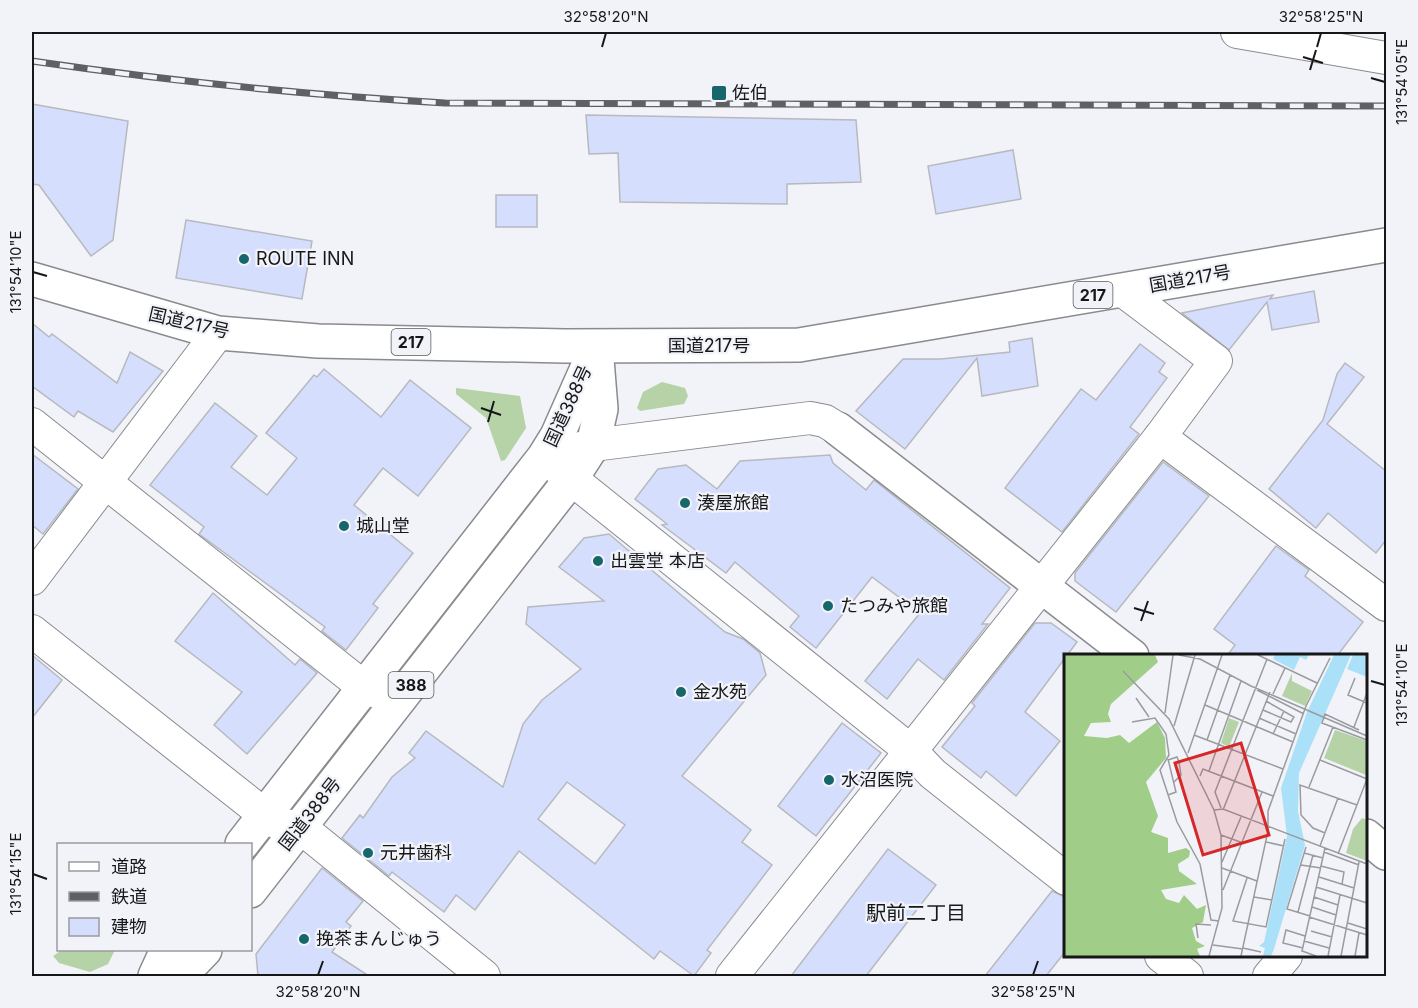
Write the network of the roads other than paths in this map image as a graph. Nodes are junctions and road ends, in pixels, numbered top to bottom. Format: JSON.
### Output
{"nodes":[{"id":1,"x":1237,"y":32,"type":"edge"},
{"id":2,"x":1386,"y":58,"type":"edge"},
{"id":3,"x":1386,"y":245,"type":"edge"},
{"id":4,"x":32,"y":279,"type":"edge"},
{"id":5,"x":1122,"y":290,"type":"junction"},
{"id":6,"x":218,"y":333,"type":"junction"},
{"id":7,"x":596,"y":347,"type":"junction"},
{"id":8,"x":32,"y":424,"type":"edge"},
{"id":9,"x":838,"y":429,"type":"joint"},
{"id":10,"x":1160,"y":436,"type":"junction"},
{"id":11,"x":593,"y":445,"type":"junction"},
{"id":12,"x":544,"y":457,"type":"junction"},
{"id":13,"x":571,"y":479,"type":"junction"},
{"id":14,"x":105,"y":482,"type":"junction"},
{"id":15,"x":32,"y":579,"type":"edge"},
{"id":16,"x":1042,"y":586,"type":"junction"},
{"id":17,"x":1386,"y":605,"type":"edge"},
{"id":18,"x":32,"y":631,"type":"edge"},
{"id":19,"x":1129,"y":654,"type":"edge"},
{"id":20,"x":364,"y":688,"type":"junction"},
{"id":21,"x":399,"y":700,"type":"junction"},
{"id":22,"x":911,"y":751,"type":"junction"},
{"id":23,"x":265,"y":815,"type":"junction"},
{"id":24,"x":300,"y":827,"type":"junction"},
{"id":25,"x":243,"y":843,"type":"edge"},
{"id":26,"x":1064,"y":878,"type":"edge"},
{"id":27,"x":252,"y":888,"type":"edge"},
{"id":28,"x":167,"y":951,"type":"edge"},
{"id":29,"x":204,"y":951,"type":"edge"},
{"id":30,"x":1162,"y":957,"type":"edge"},
{"id":31,"x":1285,"y":957,"type":"edge"},
{"id":32,"x":155,"y":976,"type":"edge"},
{"id":33,"x":180,"y":976,"type":"edge"},
{"id":34,"x":484,"y":976,"type":"edge"},
{"id":35,"x":732,"y":976,"type":"edge"},
{"id":36,"x":1187,"y":976,"type":"edge"},
{"id":37,"x":1269,"y":976,"type":"edge"}],
"edges":[{"from":1,"to":2,"type":"street"},
{"from":3,"to":5,"type":"main road","name":"国道217号","number":"217"},
{"from":4,"to":6,"type":"main road","name":"国道217号","number":"217"},
{"from":5,"to":7,"type":"main road","name":"国道217号","number":"217"},
{"from":5,"to":10,"type":"street"},
{"from":6,"to":7,"type":"main road","name":"国道217号","number":"217"},
{"from":6,"to":14,"type":"street"},
{"from":7,"to":11,"type":"main road","name":"国道388号","number":"388"},
{"from":7,"to":12,"type":"main road","name":"国道388号","number":"388"},
{"from":8,"to":14,"type":"street"},
{"from":9,"to":11,"type":"street"},
{"from":9,"to":16,"type":"main road"},
{"from":10,"to":16,"type":"street"},
{"from":10,"to":17,"type":"street"},
{"from":11,"to":12,"type":"street"},
{"from":11,"to":13,"type":"main road","name":"国道388号","number":"388"},
{"from":12,"to":13,"type":"street"},
{"from":12,"to":20,"type":"main road","name":"国道388号","number":"388"},
{"from":13,"to":21,"type":"main road","name":"国道388号","number":"388"},
{"from":13,"to":22,"type":"street"},
{"from":14,"to":15,"type":"street"},
{"from":14,"to":20,"type":"street"},
{"from":16,"to":19,"type":"main road"},
{"from":16,"to":22,"type":"street"},
{"from":18,"to":23,"type":"street"},
{"from":20,"to":21,"type":"street"},
{"from":20,"to":23,"type":"main road","name":"国道388号","number":"388"},
{"from":21,"to":24,"type":"main road","name":"国道388号","number":"388"},
{"from":22,"to":26,"type":"street"},
{"from":22,"to":35,"type":"street"},
{"from":23,"to":24,"type":"street"},
{"from":23,"to":25,"type":"main road","name":"国道388号","number":"388"},
{"from":24,"to":27,"type":"main road","name":"国道388号","number":"388"},
{"from":24,"to":34,"type":"street"},
{"from":28,"to":32,"type":"main road"},
{"from":29,"to":33,"type":"main road"},
{"from":30,"to":36,"type":"street"},
{"from":31,"to":37,"type":"street"}]}
